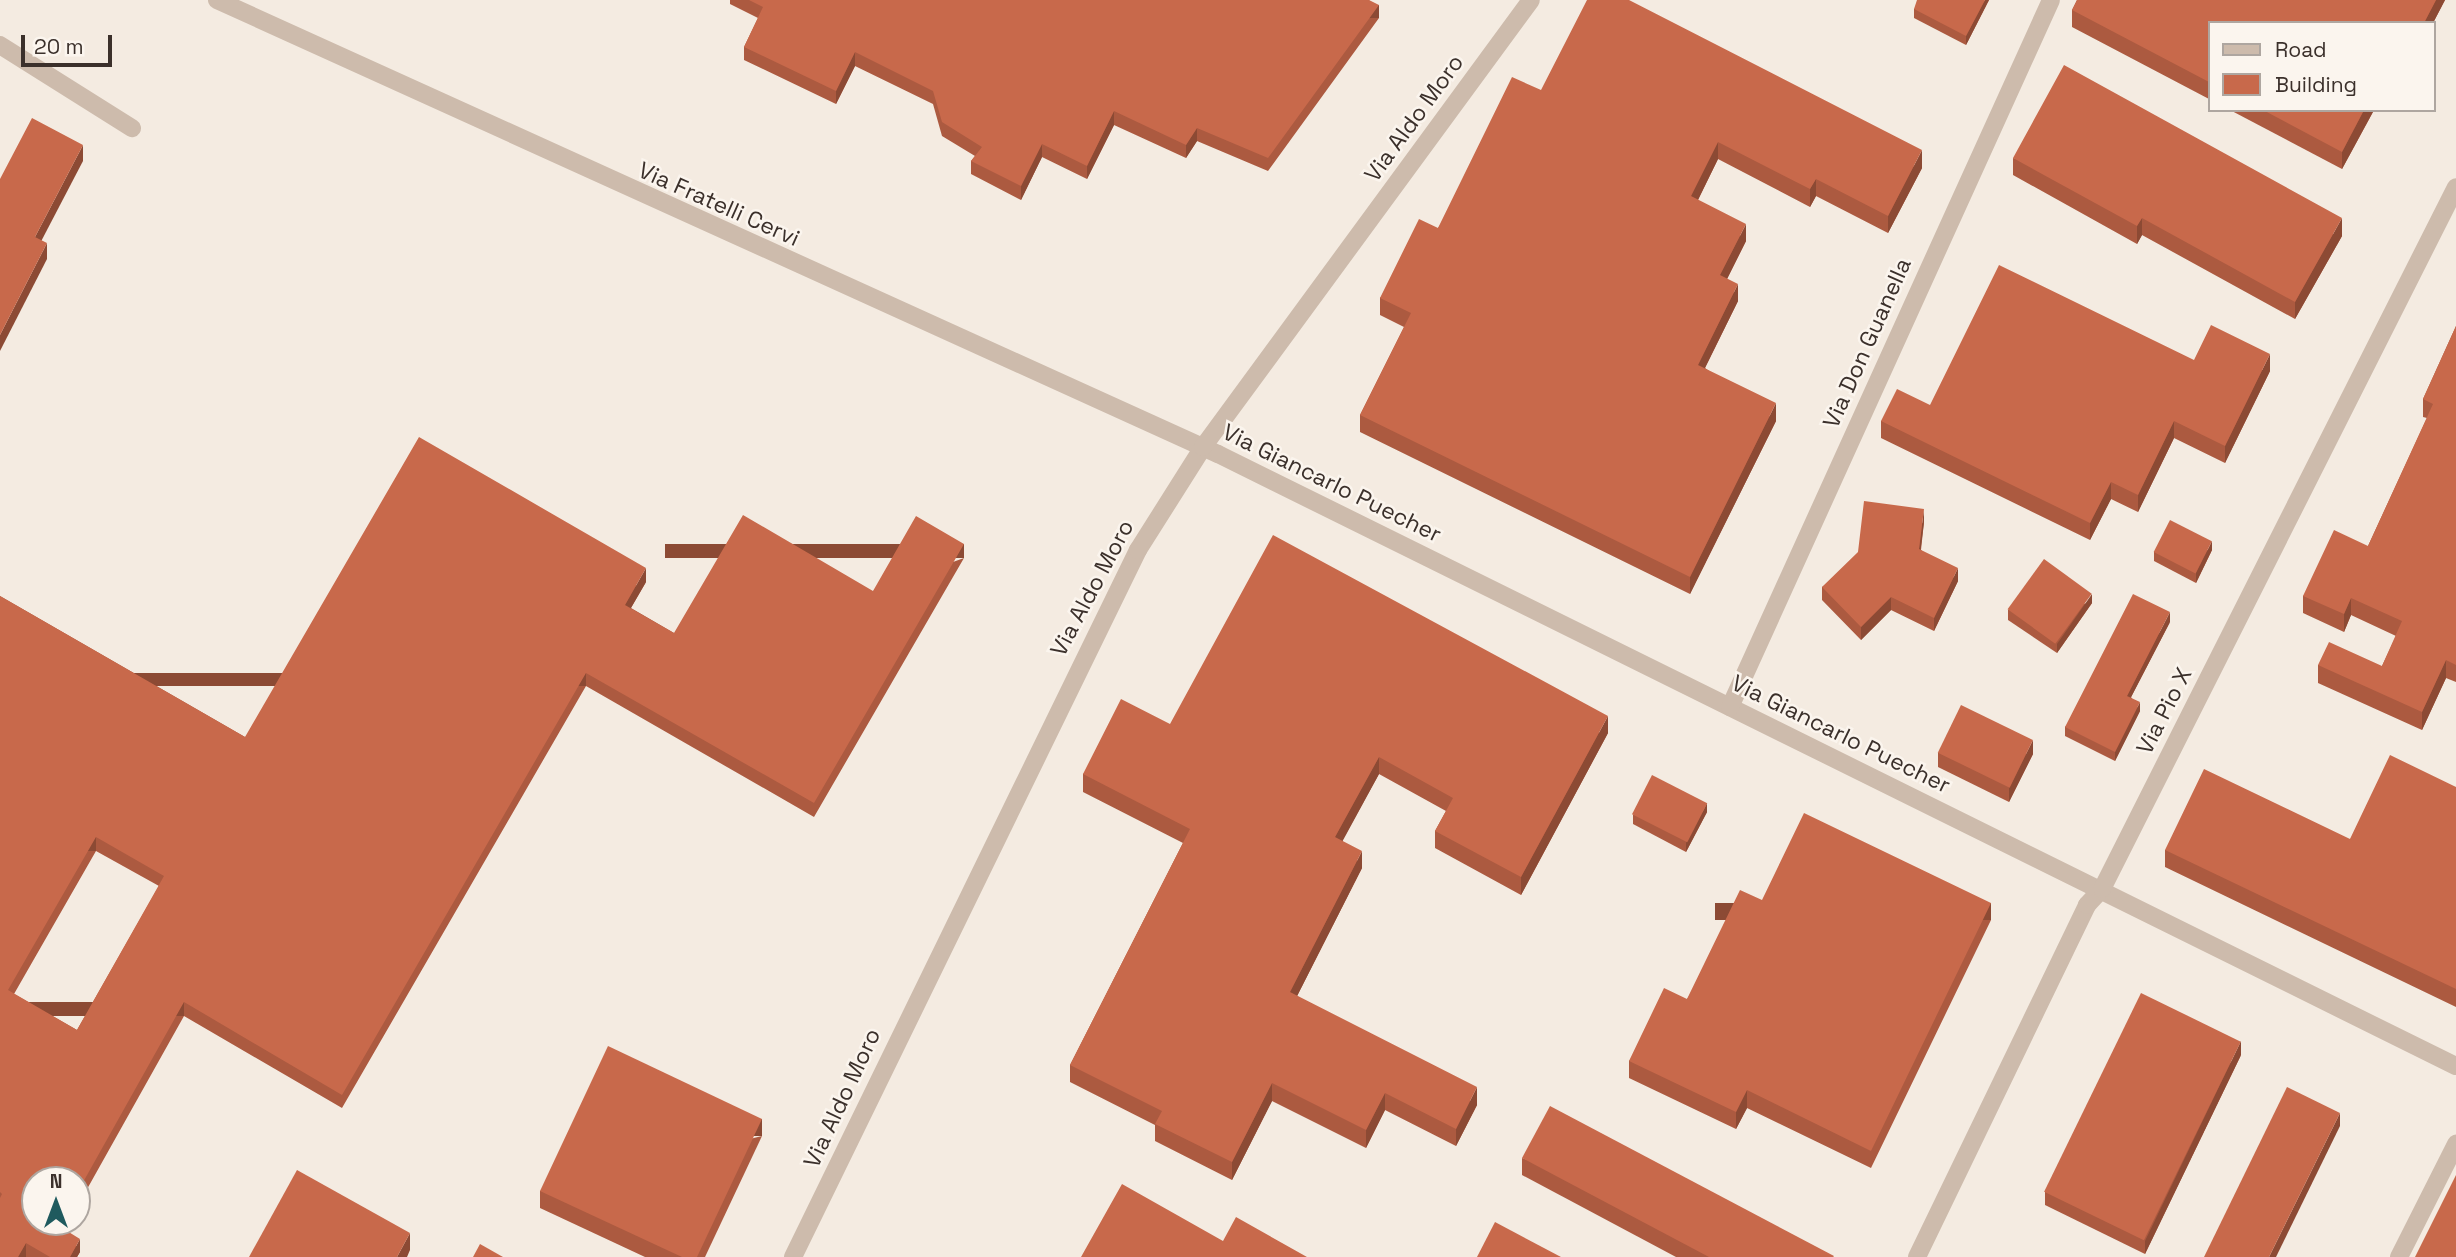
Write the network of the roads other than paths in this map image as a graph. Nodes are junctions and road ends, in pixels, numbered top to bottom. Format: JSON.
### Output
{"nodes":[{"id":1,"x":217,"y":0,"type":"edge"},
{"id":2,"x":1531,"y":0,"type":"edge"},
{"id":3,"x":2050,"y":0,"type":"edge"},
{"id":4,"x":0,"y":45,"type":"edge"},
{"id":5,"x":132,"y":128,"type":"dead end"},
{"id":6,"x":2456,"y":187,"type":"edge"},
{"id":7,"x":1203,"y":447,"type":"junction"},
{"id":8,"x":1730,"y":706,"type":"junction"},
{"id":9,"x":2102,"y":889,"type":"junction"},
{"id":10,"x":2456,"y":1066,"type":"edge"},
{"id":11,"x":2456,"y":1144,"type":"edge"},
{"id":12,"x":793,"y":1257,"type":"edge"},
{"id":13,"x":1917,"y":1257,"type":"edge"},
{"id":14,"x":2399,"y":1257,"type":"edge"}],
"edges":[{"from":1,"to":7,"type":"street","name":"Via Fratelli Cervi"},
{"from":2,"to":7,"type":"street","name":"Via Aldo Moro"},
{"from":3,"to":8,"type":"street","name":"Via Don Guanella"},
{"from":4,"to":5,"type":"street"},
{"from":6,"to":9,"type":"street","name":"Via Pio X"},
{"from":7,"to":8,"type":"street","name":"Via Giancarlo Puecher"},
{"from":7,"to":12,"type":"street","name":"Via Aldo Moro"},
{"from":8,"to":9,"type":"street","name":"Via Giancarlo Puecher"},
{"from":9,"to":10,"type":"street","name":"Via Giancarlo Puecher"},
{"from":9,"to":13,"type":"street","name":"Via Pio X"},
{"from":11,"to":14,"type":"street"}]}
